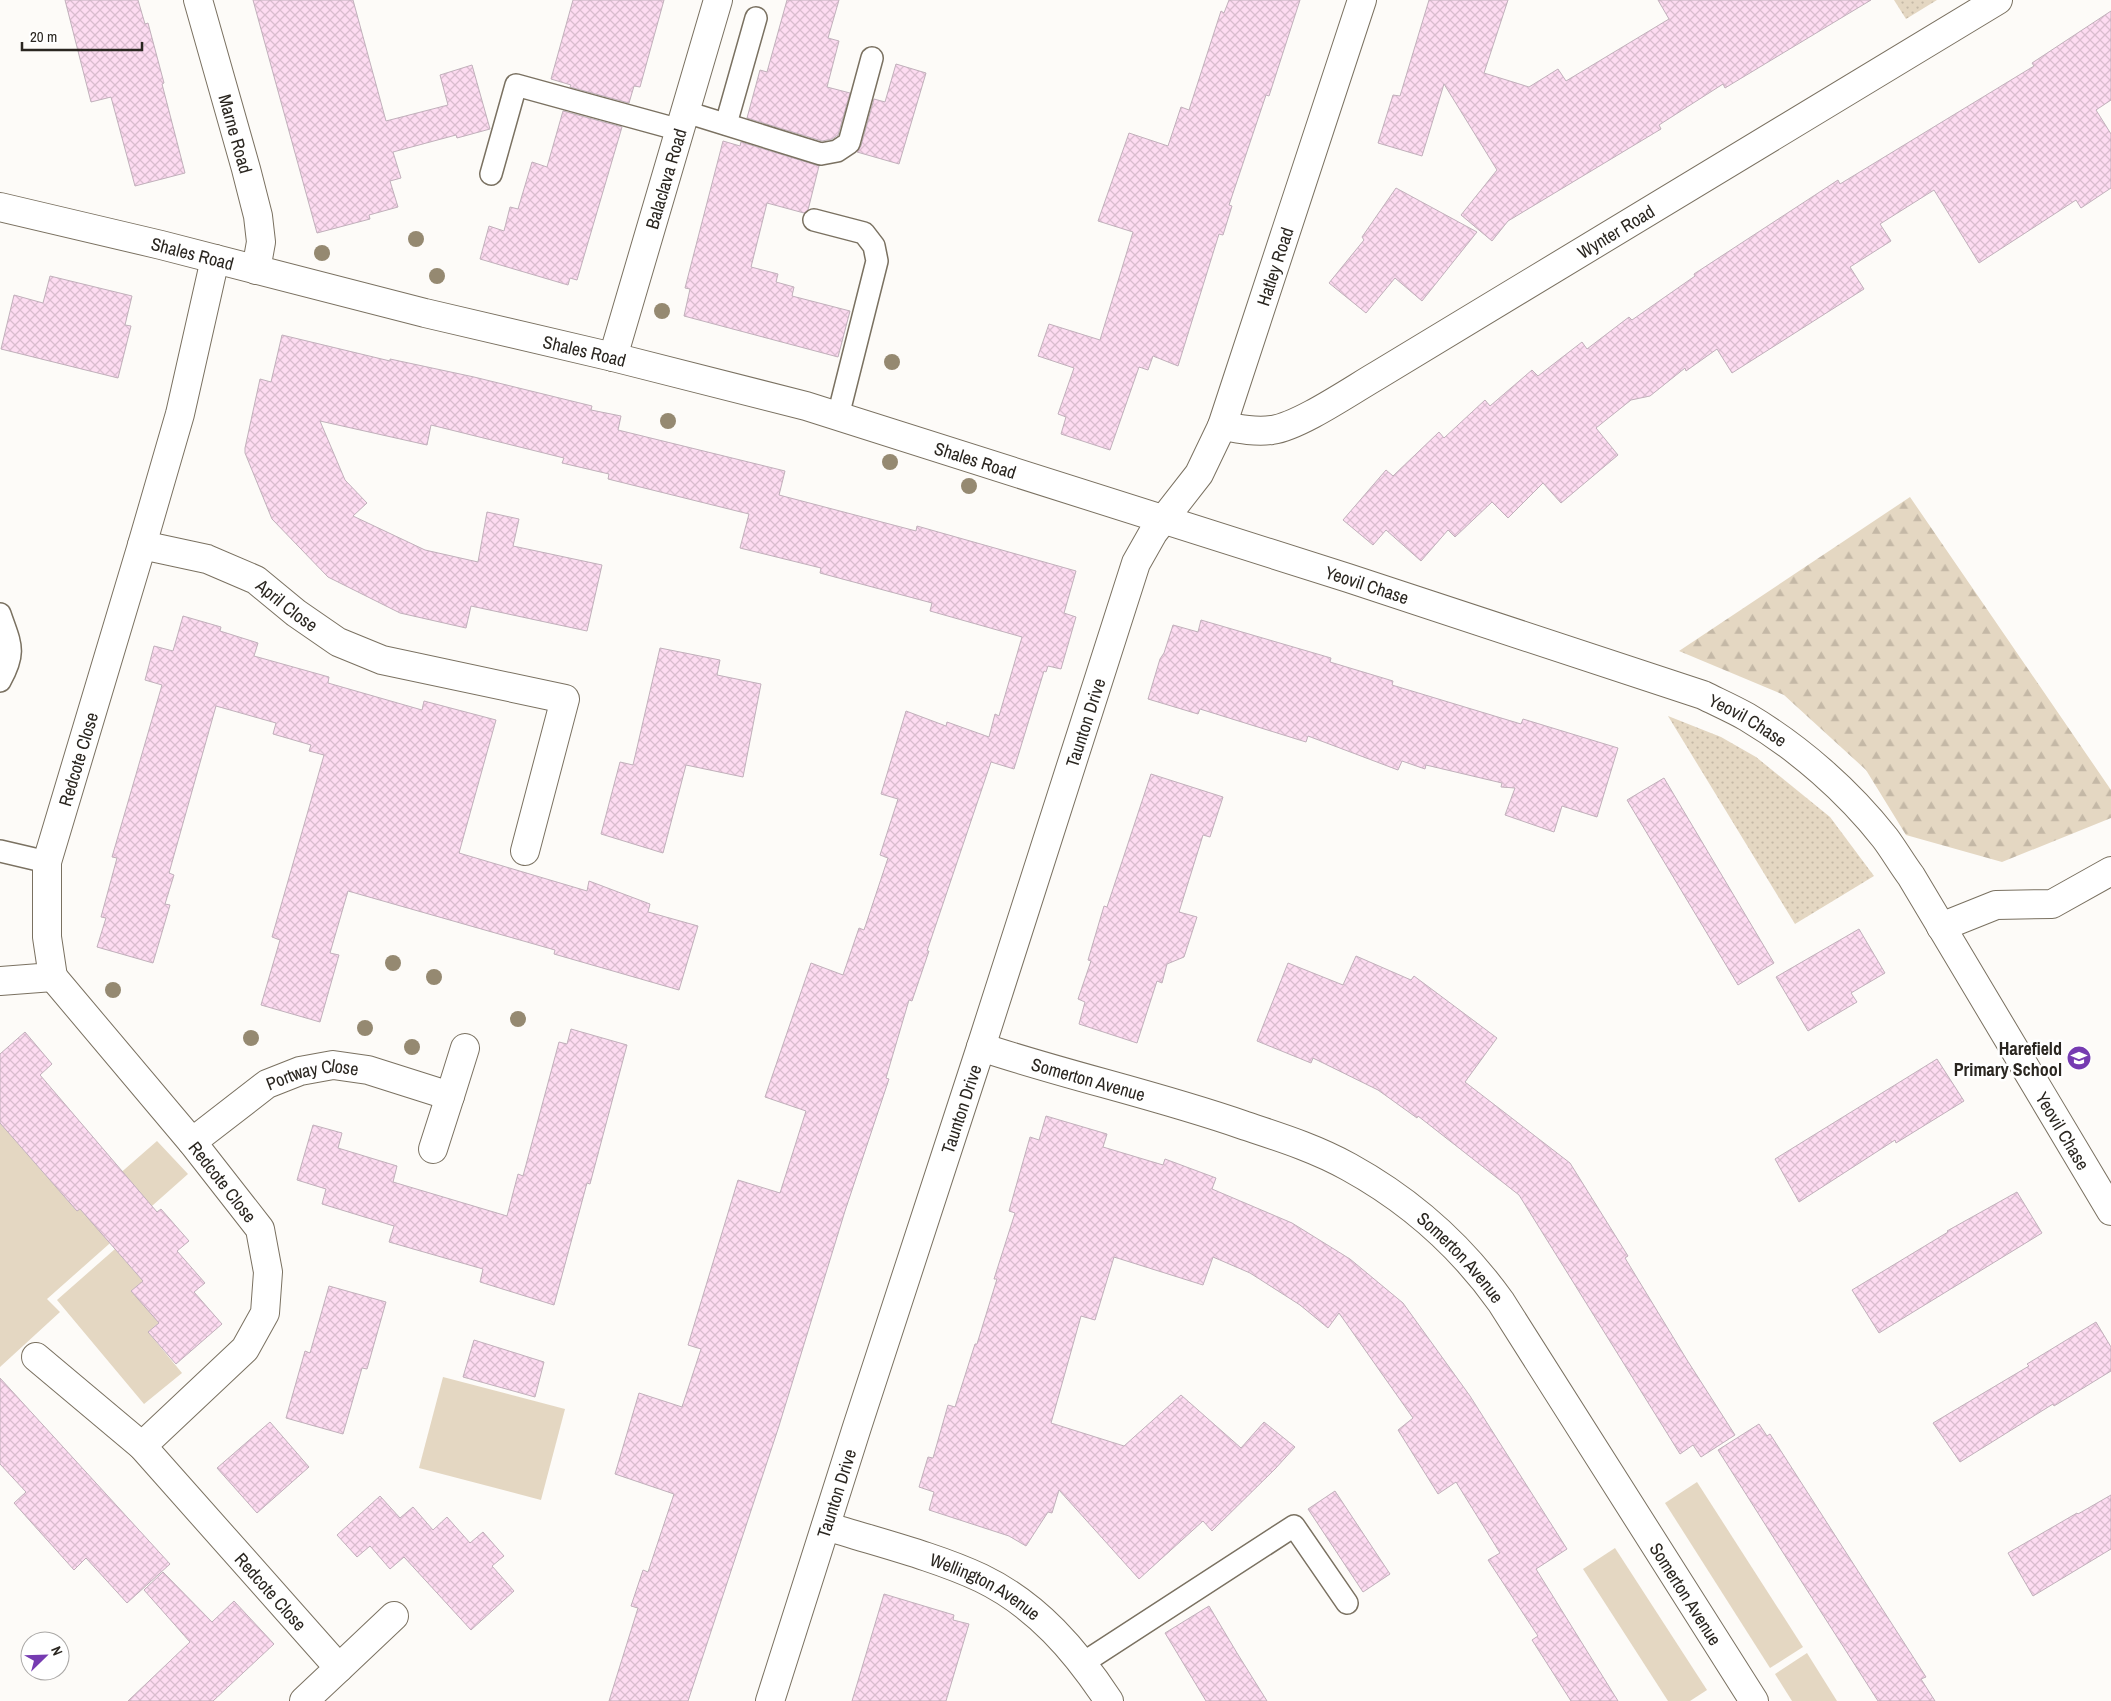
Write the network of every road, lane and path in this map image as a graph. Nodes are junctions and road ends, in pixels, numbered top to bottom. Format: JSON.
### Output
{"nodes":[{"id":1,"x":198,"y":0,"type":"edge"},
{"id":2,"x":718,"y":0,"type":"edge"},
{"id":3,"x":1362,"y":0,"type":"edge"},
{"id":4,"x":1998,"y":0,"type":"edge"},
{"id":5,"x":756,"y":18,"type":"dead end"},
{"id":6,"x":872,"y":58,"type":"dead end"},
{"id":7,"x":683,"y":121,"type":"junction"},
{"id":8,"x":726,"y":124,"type":"junction"},
{"id":9,"x":491,"y":174,"type":"dead end"},
{"id":10,"x":0,"y":206,"type":"edge"},
{"id":11,"x":814,"y":220,"type":"dead end"},
{"id":12,"x":215,"y":259,"type":"junction"},
{"id":13,"x":256,"y":270,"type":"junction"},
{"id":14,"x":613,"y":357,"type":"junction"},
{"id":15,"x":838,"y":416,"type":"junction"},
{"id":16,"x":1222,"y":426,"type":"junction"},
{"id":17,"x":1162,"y":520,"type":"junction"},
{"id":18,"x":142,"y":545,"type":"junction"},
{"id":19,"x":0,"y":614,"type":"edge"},
{"id":20,"x":0,"y":681,"type":"edge"},
{"id":21,"x":0,"y":851,"type":"edge"},
{"id":22,"x":525,"y":851,"type":"dead end"},
{"id":23,"x":47,"y":862,"type":"junction"},
{"id":24,"x":2111,"y":871,"type":"edge"},
{"id":25,"x":1941,"y":927,"type":"junction"},
{"id":26,"x":53,"y":977,"type":"junction"},
{"id":27,"x":0,"y":980,"type":"edge"},
{"id":28,"x":981,"y":1047,"type":"junction"},
{"id":29,"x":465,"y":1048,"type":"dead end"},
{"id":30,"x":450,"y":1096,"type":"junction"},
{"id":31,"x":192,"y":1142,"type":"junction"},
{"id":32,"x":433,"y":1149,"type":"dead end"},
{"id":33,"x":2111,"y":1211,"type":"edge"},
{"id":34,"x":36,"y":1357,"type":"dead end"},
{"id":35,"x":142,"y":1446,"type":"junction"},
{"id":36,"x":826,"y":1526,"type":"junction"},
{"id":37,"x":1347,"y":1603,"type":"dead end"},
{"id":38,"x":394,"y":1616,"type":"dead end"},
{"id":39,"x":1083,"y":1663,"type":"junction"},
{"id":40,"x":339,"y":1668,"type":"junction"},
{"id":41,"x":304,"y":1701,"type":"edge"},
{"id":42,"x":770,"y":1701,"type":"edge"},
{"id":43,"x":1109,"y":1701,"type":"edge"},
{"id":44,"x":1754,"y":1701,"type":"edge"}],
"edges":[{"from":1,"to":13,"type":"street","name":"Marne Road"},
{"from":2,"to":7,"type":"street","name":"Balaclava Road"},
{"from":3,"to":16,"type":"street","name":"Hatley Road"},
{"from":4,"to":16,"type":"street","name":"Wynter Road"},
{"from":5,"to":8,"type":"lane"},
{"from":6,"to":8,"type":"lane"},
{"from":7,"to":8,"type":"lane"},
{"from":7,"to":9,"type":"lane"},
{"from":7,"to":14,"type":"street","name":"Balaclava Road"},
{"from":10,"to":12,"type":"street","name":"Shales Road"},
{"from":11,"to":15,"type":"lane"},
{"from":12,"to":13,"type":"street","name":"Shales Road"},
{"from":12,"to":18,"type":"street"},
{"from":13,"to":14,"type":"street","name":"Shales Road"},
{"from":14,"to":15,"type":"street","name":"Shales Road"},
{"from":15,"to":17,"type":"street","name":"Shales Road"},
{"from":16,"to":17,"type":"street","name":"Hatley Road"},
{"from":17,"to":25,"type":"street","name":"Yeovil Chase"},
{"from":17,"to":28,"type":"street","name":"Taunton Drive"},
{"from":18,"to":22,"type":"street","name":"April Close"},
{"from":18,"to":23,"type":"street","name":"Redcote Close"},
{"from":19,"to":20,"type":"lane"},
{"from":21,"to":23,"type":"lane"},
{"from":23,"to":26,"type":"street","name":"Redcote Close"},
{"from":24,"to":25,"type":"street"},
{"from":25,"to":33,"type":"street","name":"Yeovil Chase"},
{"from":26,"to":27,"type":"street"},
{"from":26,"to":31,"type":"street","name":"Redcote Close"},
{"from":28,"to":36,"type":"street","name":"Taunton Drive"},
{"from":28,"to":44,"type":"street","name":"Somerton Avenue"},
{"from":29,"to":30,"type":"street"},
{"from":30,"to":31,"type":"street","name":"Portway Close"},
{"from":30,"to":32,"type":"street"},
{"from":31,"to":35,"type":"street","name":"Redcote Close"},
{"from":34,"to":35,"type":"street","name":"Redcote Close"},
{"from":35,"to":40,"type":"street","name":"Redcote Close"},
{"from":36,"to":39,"type":"street","name":"Wellington Avenue"},
{"from":36,"to":42,"type":"street","name":"Taunton Drive"},
{"from":37,"to":39,"type":"lane"},
{"from":38,"to":40,"type":"street"},
{"from":39,"to":43,"type":"street","name":"Wellington Avenue"},
{"from":40,"to":41,"type":"street"}]}
